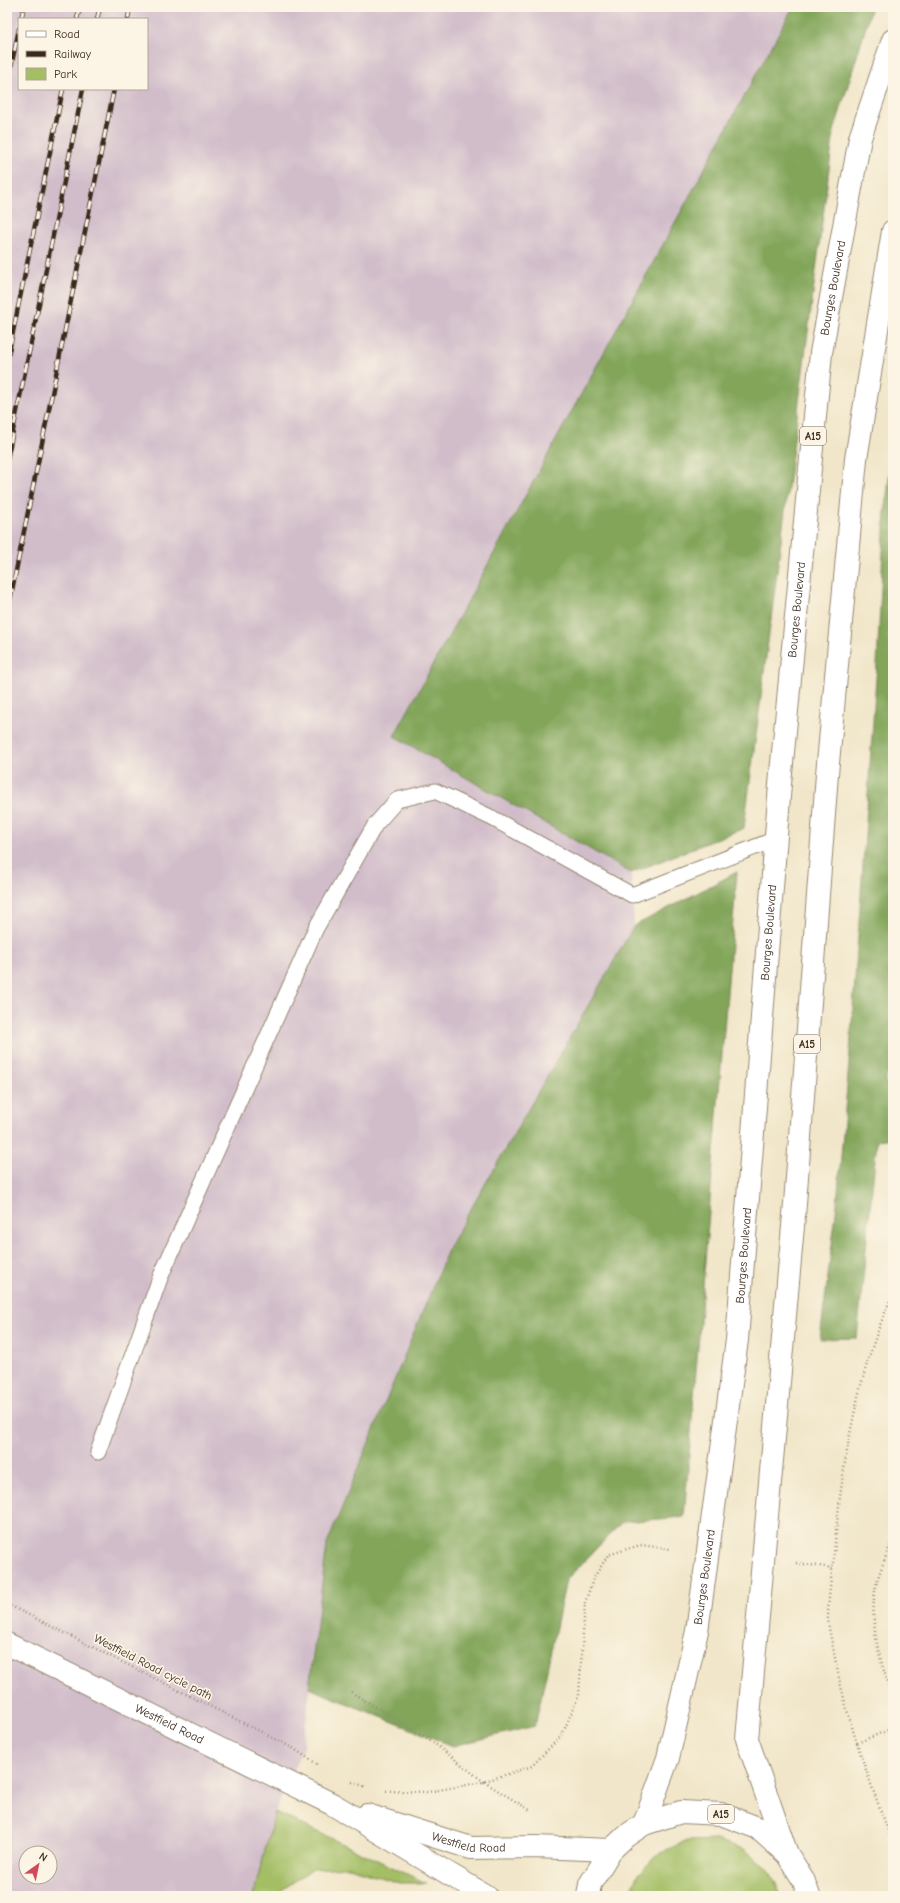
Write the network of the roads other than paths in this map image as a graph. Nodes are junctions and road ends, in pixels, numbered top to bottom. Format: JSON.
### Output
{"nodes":[{"id":1,"x":893,"y":40,"type":"edge"},
{"id":2,"x":893,"y":231,"type":"edge"},
{"id":3,"x":776,"y":839,"type":"junction"},
{"id":4,"x":98,"y":1452,"type":"dead end"},
{"id":5,"x":7,"y":1644,"type":"edge"},
{"id":6,"x":332,"y":1804,"type":"junction"},
{"id":7,"x":644,"y":1824,"type":"junction"},
{"id":8,"x":611,"y":1850,"type":"junction"},
{"id":9,"x":787,"y":1854,"type":"junction"},
{"id":10,"x":486,"y":1896,"type":"edge"},
{"id":11,"x":588,"y":1896,"type":"edge"},
{"id":12,"x":808,"y":1896,"type":"edge"}],
"edges":[{"from":1,"to":3,"type":"main road","name":"Bourges Boulevard","number":"A15"},
{"from":2,"to":9,"type":"main road","number":"A15"},
{"from":3,"to":4,"type":"lane"},
{"from":3,"to":7,"type":"main road","name":"Bourges Boulevard","number":"A15"},
{"from":5,"to":6,"type":"main road","name":"Westfield Road"},
{"from":6,"to":8,"type":"main road","name":"Westfield Road"},
{"from":6,"to":10,"type":"main road","name":"Westfield Road"},
{"from":7,"to":8,"type":"main road","number":"A15"},
{"from":7,"to":9,"type":"main road","number":"A15"},
{"from":8,"to":11,"type":"main road","number":"A15"},
{"from":9,"to":12,"type":"main road","number":"A15"}]}
